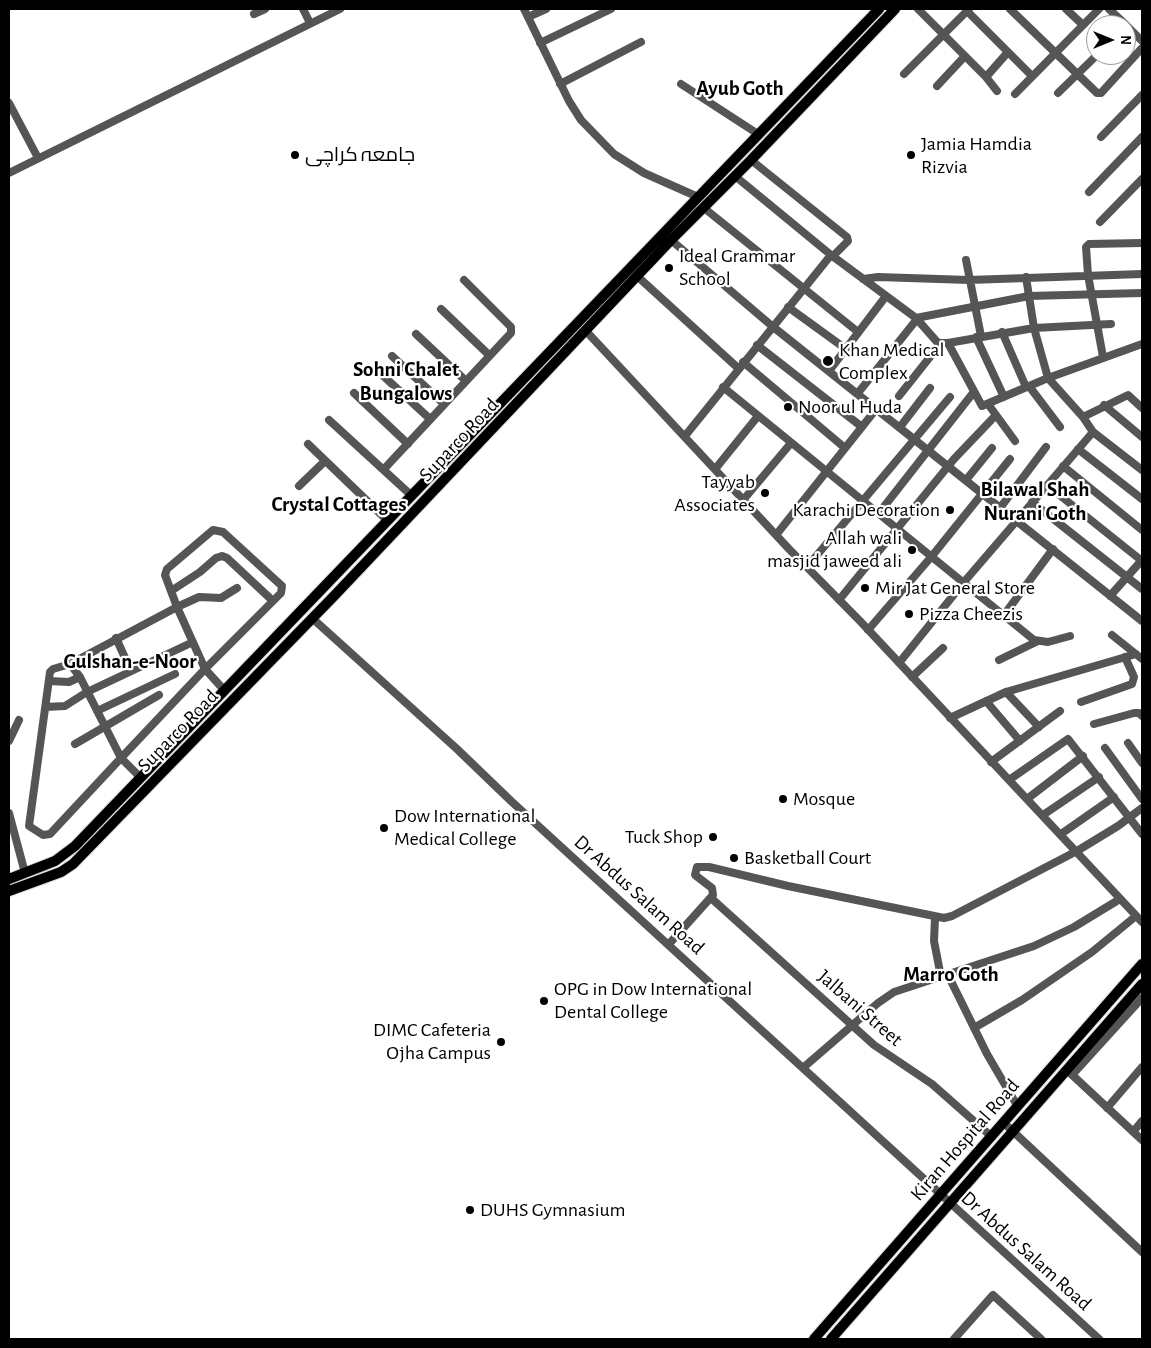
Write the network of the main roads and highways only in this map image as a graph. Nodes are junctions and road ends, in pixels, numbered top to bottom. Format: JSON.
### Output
{"nodes":[{"id":1,"x":879,"y":9,"type":"edge"},
{"id":2,"x":895,"y":9,"type":"edge"},
{"id":3,"x":745,"y":148,"type":"junction"},
{"id":4,"x":753,"y":158,"type":"junction"},
{"id":5,"x":657,"y":247,"type":"junction"},
{"id":6,"x":462,"y":444,"type":"junction"},
{"id":7,"x":471,"y":452,"type":"junction"},
{"id":8,"x":244,"y":679,"type":"junction"},
{"id":9,"x":9,"y":879,"type":"edge"},
{"id":10,"x":9,"y":891,"type":"edge"},
{"id":11,"x":1142,"y":964,"type":"edge"},
{"id":12,"x":1142,"y":984,"type":"edge"},
{"id":13,"x":814,"y":1339,"type":"edge"},
{"id":14,"x":831,"y":1339,"type":"edge"}],
"edges":[{"from":1,"to":3,"type":"main road","name":"Suparco Road"},
{"from":2,"to":4,"type":"main road","name":"Suparco Road"},
{"from":3,"to":4,"type":"main road"},
{"from":3,"to":5,"type":"main road","name":"Suparco Road"},
{"from":4,"to":5,"type":"main road","name":"Suparco Road"},
{"from":5,"to":6,"type":"main road","name":"Suparco Road"},
{"from":5,"to":7,"type":"main road","name":"Suparco Road"},
{"from":6,"to":7,"type":"main road"},
{"from":6,"to":8,"type":"main road","name":"Suparco Road"},
{"from":7,"to":8,"type":"main road","name":"Suparco Road"},
{"from":8,"to":9,"type":"main road","name":"Suparco Road"},
{"from":8,"to":10,"type":"main road","name":"Suparco Road"},
{"from":11,"to":13,"type":"main road","name":"Kiran Hospital Road"},
{"from":12,"to":14,"type":"main road","name":"Kiran Hospital Road"}]}
